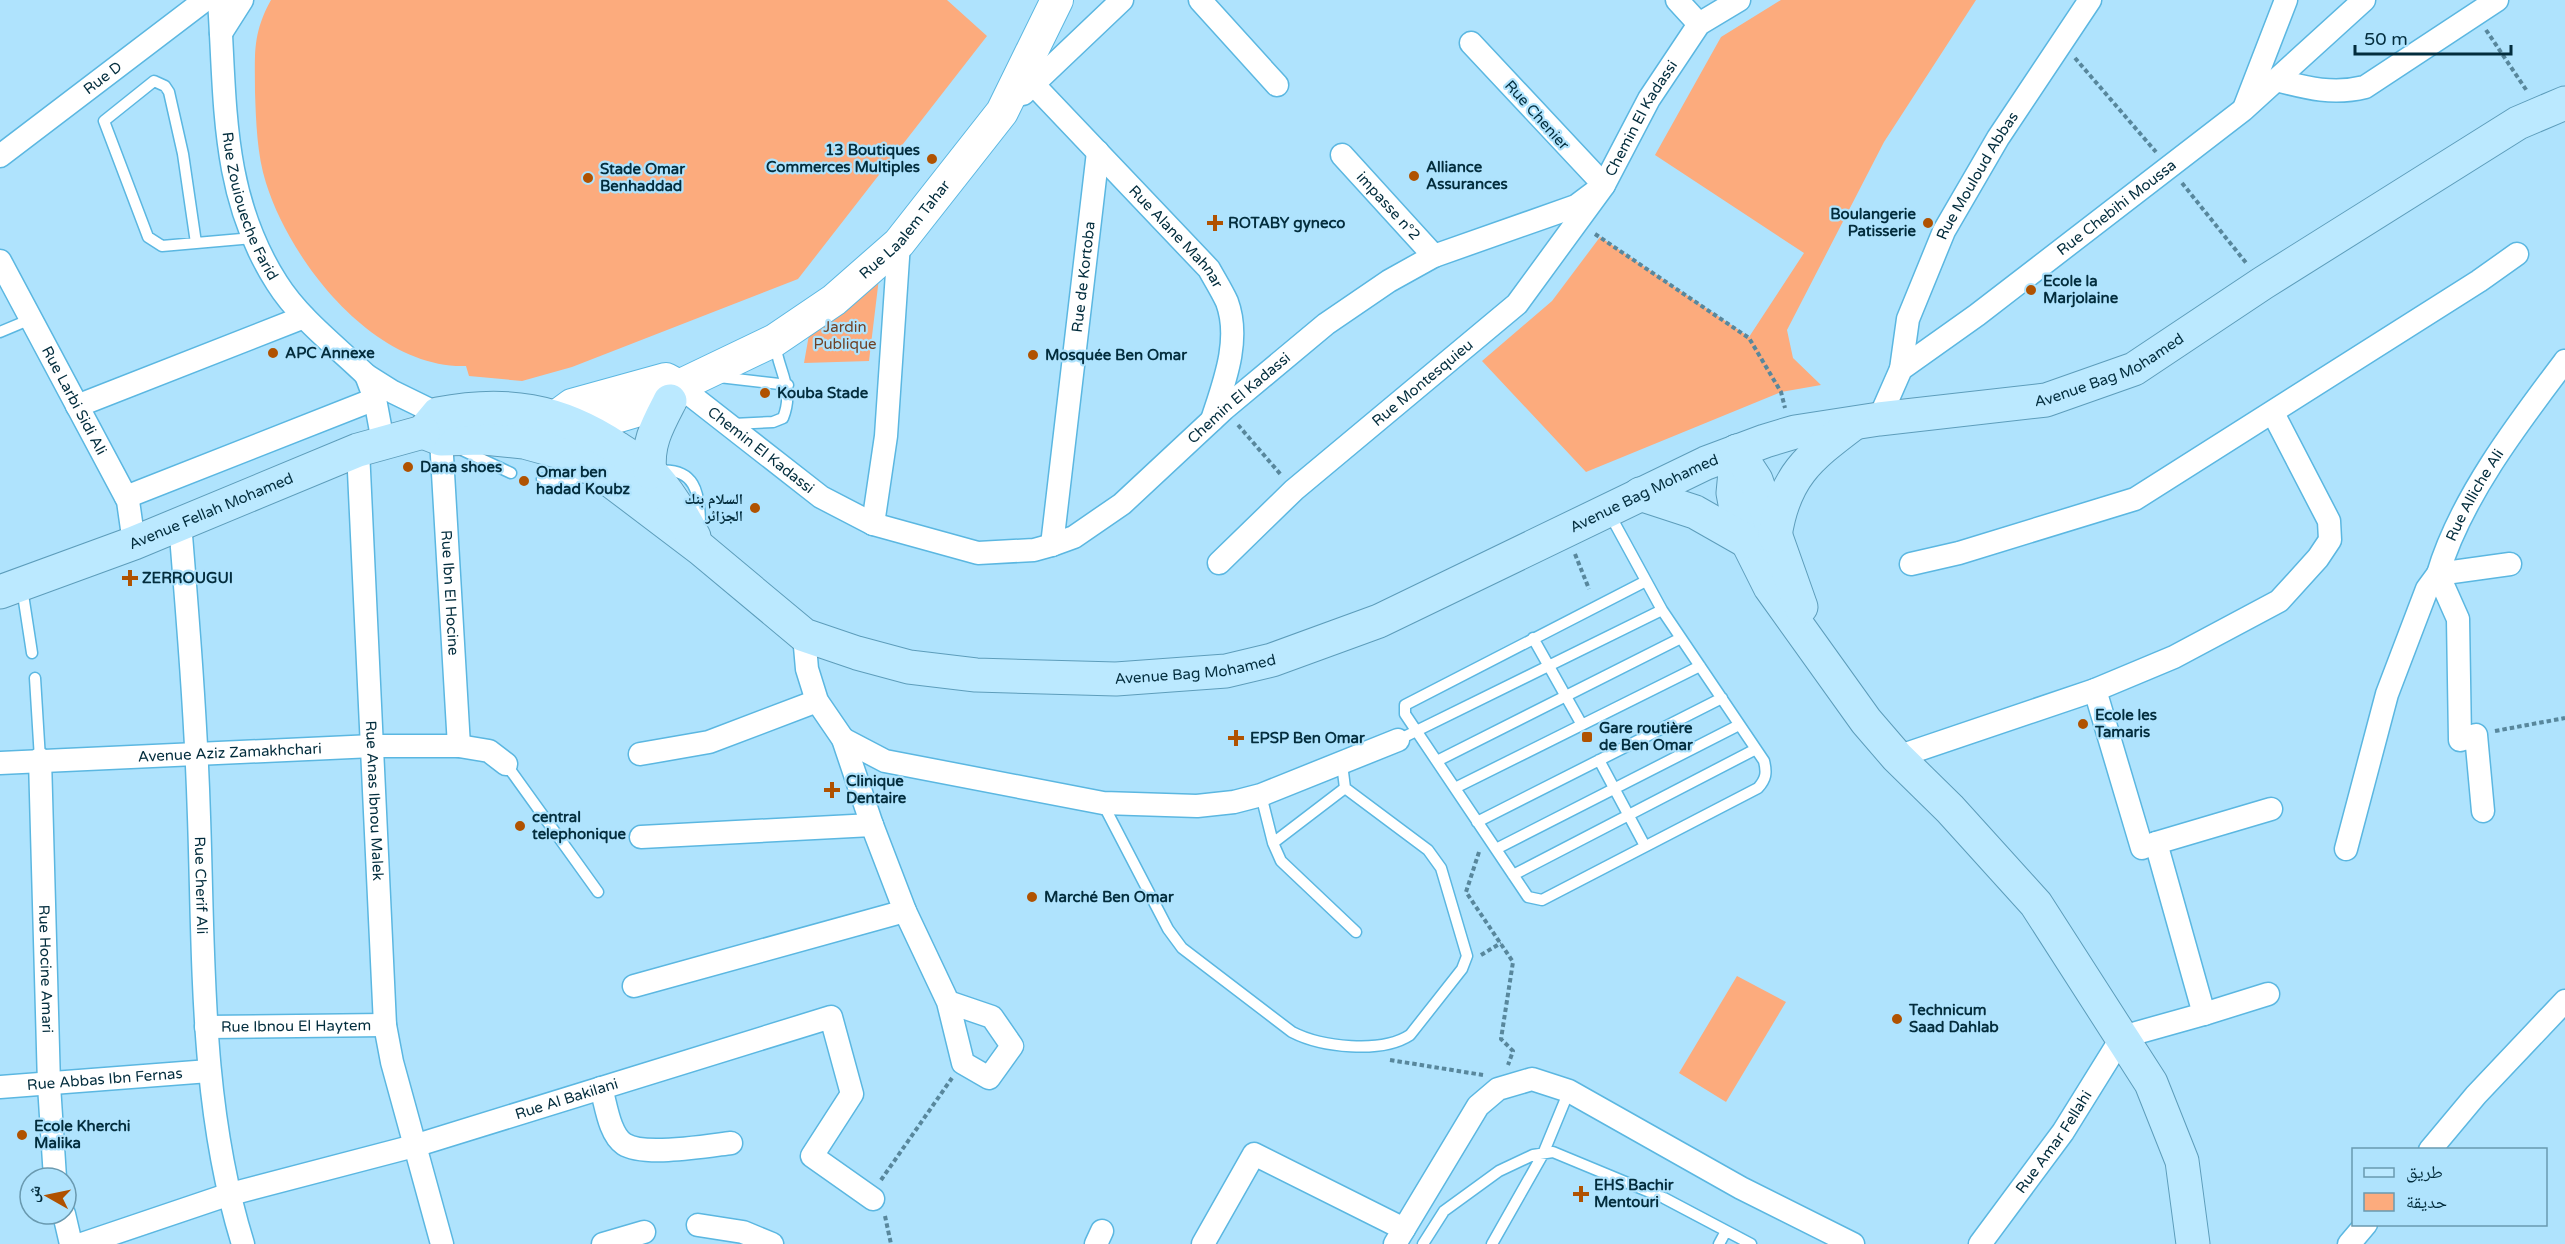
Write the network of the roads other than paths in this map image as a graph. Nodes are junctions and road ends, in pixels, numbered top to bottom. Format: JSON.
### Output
{"nodes":[{"id":1,"x":205,"y":0,"type":"edge"},
{"id":2,"x":219,"y":0,"type":"edge"},
{"id":3,"x":242,"y":0,"type":"edge"},
{"id":4,"x":1057,"y":0,"type":"edge"},
{"id":5,"x":1122,"y":0,"type":"edge"},
{"id":6,"x":1200,"y":0,"type":"edge"},
{"id":7,"x":1677,"y":0,"type":"edge"},
{"id":8,"x":1739,"y":0,"type":"edge"},
{"id":9,"x":2090,"y":0,"type":"edge"},
{"id":10,"x":2286,"y":0,"type":"edge"},
{"id":11,"x":2364,"y":0,"type":"edge"},
{"id":12,"x":2497,"y":0,"type":"edge"},
{"id":13,"x":1700,"y":24,"type":"junction"},
{"id":14,"x":221,"y":33,"type":"junction"},
{"id":15,"x":1472,"y":43,"type":"dead end"},
{"id":16,"x":2276,"y":80,"type":"junction"},
{"id":17,"x":2565,"y":84,"type":"edge"},
{"id":18,"x":1034,"y":85,"type":"junction"},
{"id":19,"x":1277,"y":85,"type":"dead end"},
{"id":20,"x":2243,"y":110,"type":"junction"},
{"id":21,"x":2540,"y":111,"type":"edge"},
{"id":22,"x":1002,"y":112,"type":"junction"},
{"id":23,"x":1098,"y":152,"type":"junction"},
{"id":24,"x":1342,"y":155,"type":"dead end"},
{"id":25,"x":0,"y":156,"type":"edge"},
{"id":26,"x":1604,"y":185,"type":"junction"},
{"id":27,"x":254,"y":238,"type":"junction"},
{"id":28,"x":196,"y":243,"type":"junction"},
{"id":29,"x":899,"y":243,"type":"junction"},
{"id":30,"x":2517,"y":254,"type":"dead end"},
{"id":31,"x":1434,"y":256,"type":"junction"},
{"id":32,"x":0,"y":261,"type":"edge"},
{"id":33,"x":304,"y":316,"type":"junction"},
{"id":34,"x":31,"y":319,"type":"junction"},
{"id":35,"x":0,"y":332,"type":"edge"},
{"id":36,"x":775,"y":340,"type":"junction"},
{"id":37,"x":2565,"y":362,"type":"edge"},
{"id":38,"x":1901,"y":369,"type":"junction"},
{"id":39,"x":366,"y":375,"type":"junction"},
{"id":40,"x":788,"y":385,"type":"junction"},
{"id":41,"x":684,"y":388,"type":"junction"},
{"id":42,"x":375,"y":399,"type":"junction"},
{"id":43,"x":77,"y":406,"type":"junction"},
{"id":44,"x":2273,"y":412,"type":"junction"},
{"id":45,"x":1217,"y":416,"type":"junction"},
{"id":46,"x":1867,"y":421,"type":"junction"},
{"id":47,"x":727,"y":424,"type":"junction"},
{"id":48,"x":434,"y":428,"type":"junction"},
{"id":49,"x":561,"y":435,"type":"junction"},
{"id":50,"x":370,"y":446,"type":"junction"},
{"id":51,"x":1737,"y":451,"type":"junction"},
{"id":52,"x":650,"y":472,"type":"junction"},
{"id":53,"x":511,"y":473,"type":"dead end"},
{"id":54,"x":602,"y":474,"type":"junction"},
{"id":55,"x":542,"y":479,"type":"dead end"},
{"id":56,"x":1640,"y":494,"type":"junction"},
{"id":57,"x":126,"y":497,"type":"junction"},
{"id":58,"x":1607,"y":509,"type":"junction"},
{"id":59,"x":180,"y":523,"type":"junction"},
{"id":60,"x":873,"y":525,"type":"junction"},
{"id":61,"x":1760,"y":538,"type":"junction"},
{"id":62,"x":134,"y":543,"type":"junction"},
{"id":63,"x":1052,"y":545,"type":"junction"},
{"id":64,"x":701,"y":549,"type":"junction"},
{"id":65,"x":1219,"y":563,"type":"dead end"},
{"id":66,"x":1911,"y":564,"type":"dead end"},
{"id":67,"x":2510,"y":564,"type":"dead end"},
{"id":68,"x":2438,"y":574,"type":"junction"},
{"id":69,"x":1646,"y":581,"type":"junction"},
{"id":70,"x":11,"y":588,"type":"edge"},
{"id":71,"x":1662,"y":610,"type":"junction"},
{"id":72,"x":804,"y":634,"type":"junction"},
{"id":73,"x":1533,"y":638,"type":"junction"},
{"id":74,"x":1681,"y":638,"type":"junction"},
{"id":75,"x":32,"y":653,"type":"dead end"},
{"id":76,"x":1548,"y":666,"type":"junction"},
{"id":77,"x":1700,"y":666,"type":"junction"},
{"id":78,"x":35,"y":678,"type":"dead end"},
{"id":79,"x":2095,"y":690,"type":"junction"},
{"id":80,"x":1565,"y":696,"type":"junction"},
{"id":81,"x":1722,"y":698,"type":"junction"},
{"id":82,"x":817,"y":701,"type":"junction"},
{"id":83,"x":1582,"y":725,"type":"junction"},
{"id":84,"x":1739,"y":725,"type":"junction"},
{"id":85,"x":1407,"y":735,"type":"junction"},
{"id":86,"x":843,"y":739,"type":"junction"},
{"id":87,"x":373,"y":746,"type":"junction"},
{"id":88,"x":459,"y":746,"type":"junction"},
{"id":89,"x":1756,"y":749,"type":"junction"},
{"id":90,"x":198,"y":753,"type":"junction"},
{"id":91,"x":640,"y":754,"type":"dead end"},
{"id":92,"x":1897,"y":758,"type":"junction"},
{"id":93,"x":40,"y":759,"type":"junction"},
{"id":94,"x":1599,"y":760,"type":"junction"},
{"id":95,"x":1437,"y":761,"type":"junction"},
{"id":96,"x":0,"y":763,"type":"edge"},
{"id":97,"x":1342,"y":764,"type":"junction"},
{"id":98,"x":506,"y":765,"type":"joint"},
{"id":99,"x":1455,"y":788,"type":"junction"},
{"id":100,"x":1345,"y":789,"type":"junction"},
{"id":101,"x":1615,"y":789,"type":"junction"},
{"id":102,"x":1261,"y":795,"type":"junction"},
{"id":103,"x":1103,"y":803,"type":"junction"},
{"id":104,"x":2271,"y":808,"type":"dead end"},
{"id":105,"x":2483,"y":811,"type":"dead end"},
{"id":106,"x":1629,"y":815,"type":"junction"},
{"id":107,"x":1477,"y":822,"type":"junction"},
{"id":108,"x":872,"y":825,"type":"junction"},
{"id":109,"x":641,"y":837,"type":"dead end"},
{"id":110,"x":1273,"y":843,"type":"junction"},
{"id":111,"x":2156,"y":843,"type":"junction"},
{"id":112,"x":1645,"y":846,"type":"junction"},
{"id":113,"x":1496,"y":849,"type":"junction"},
{"id":114,"x":2346,"y":849,"type":"dead end"},
{"id":115,"x":1512,"y":874,"type":"junction"},
{"id":116,"x":598,"y":892,"type":"dead end"},
{"id":117,"x":905,"y":911,"type":"junction"},
{"id":118,"x":1356,"y":932,"type":"dead end"},
{"id":119,"x":634,"y":986,"type":"dead end"},
{"id":120,"x":2268,"y":994,"type":"dead end"},
{"id":121,"x":2565,"y":1000,"type":"edge"},
{"id":122,"x":948,"y":1002,"type":"junction"},
{"id":123,"x":2204,"y":1014,"type":"junction"},
{"id":124,"x":385,"y":1025,"type":"junction"},
{"id":125,"x":206,"y":1027,"type":"junction"},
{"id":126,"x":2122,"y":1037,"type":"junction"},
{"id":127,"x":209,"y":1071,"type":"junction"},
{"id":128,"x":48,"y":1085,"type":"junction"},
{"id":129,"x":0,"y":1088,"type":"edge"},
{"id":130,"x":601,"y":1088,"type":"junction"},
{"id":131,"x":1569,"y":1091,"type":"junction"},
{"id":132,"x":731,"y":1143,"type":"dead end"},
{"id":133,"x":414,"y":1146,"type":"junction"},
{"id":134,"x":2431,"y":1148,"type":"edge"},
{"id":135,"x":1543,"y":1154,"type":"junction"},
{"id":136,"x":54,"y":1166,"type":"edge"},
{"id":137,"x":227,"y":1195,"type":"junction"},
{"id":138,"x":878,"y":1197,"type":"road end"},
{"id":139,"x":698,"y":1225,"type":"dead end"},
{"id":140,"x":67,"y":1226,"type":"edge"},
{"id":141,"x":2364,"y":1226,"type":"edge"},
{"id":142,"x":1726,"y":1231,"type":"junction"},
{"id":143,"x":644,"y":1232,"type":"dead end"},
{"id":144,"x":1399,"y":1237,"type":"edge"},
{"id":145,"x":71,"y":1244,"type":"edge"},
{"id":146,"x":82,"y":1244,"type":"edge"},
{"id":147,"x":243,"y":1244,"type":"edge"},
{"id":148,"x":442,"y":1244,"type":"edge"},
{"id":149,"x":603,"y":1244,"type":"edge"},
{"id":150,"x":772,"y":1244,"type":"edge"},
{"id":151,"x":1203,"y":1244,"type":"edge"},
{"id":152,"x":1423,"y":1244,"type":"edge"},
{"id":153,"x":1492,"y":1244,"type":"edge"},
{"id":154,"x":1719,"y":1244,"type":"edge"},
{"id":155,"x":1750,"y":1244,"type":"edge"},
{"id":156,"x":1853,"y":1244,"type":"edge"},
{"id":157,"x":1980,"y":1244,"type":"edge"},
{"id":158,"x":2171,"y":1244,"type":"edge"},
{"id":159,"x":2193,"y":1244,"type":"edge"},
{"id":160,"x":2349,"y":1244,"type":"edge"}],
"edges":[{"from":1,"to":25,"type":"street","name":"Rue D"},
{"from":2,"to":14,"type":"street","name":"Rue Zouioueche Farid"},
{"from":3,"to":14,"type":"street"},
{"from":4,"to":22,"type":"main road","name":"Rue Laalem Tahar"},
{"from":5,"to":18,"type":"street"},
{"from":6,"to":19,"type":"street"},
{"from":7,"to":13,"type":"street"},
{"from":8,"to":13,"type":"street","name":"Chemin El Kadassi"},
{"from":9,"to":38,"type":"street","name":"Rue Mouloud Abbas"},
{"from":10,"to":20,"type":"street"},
{"from":11,"to":16,"type":"street","name":"Rue Chebihi Moussa"},
{"from":12,"to":16,"type":"street"},
{"from":13,"to":26,"type":"street","name":"Chemin El Kadassi"},
{"from":14,"to":27,"type":"street","name":"Rue Zouioueche Farid"},
{"from":15,"to":26,"type":"street","name":"Rue Chenier"},
{"from":16,"to":20,"type":"street","name":"Rue Chebihi Moussa"},
{"from":17,"to":21,"type":"street"},
{"from":18,"to":22,"type":"street"},
{"from":18,"to":23,"type":"street","name":"Rue Alane Mahnar"},
{"from":20,"to":38,"type":"street","name":"Rue Chebihi Moussa"},
{"from":21,"to":46,"type":"main road","name":"Avenue Bag Mohamed"},
{"from":22,"to":29,"type":"main road","name":"Rue Laalem Tahar"},
{"from":23,"to":45,"type":"street","name":"Rue Alane Mahnar"},
{"from":23,"to":63,"type":"street","name":"Rue de Kortoba"},
{"from":24,"to":31,"type":"street","name":"impasse n°2"},
{"from":26,"to":31,"type":"street","name":"Chemin El Kadassi"},
{"from":26,"to":65,"type":"street","name":"Rue Montesquieu"},
{"from":27,"to":28,"type":"lane"},
{"from":27,"to":33,"type":"street","name":"Rue Zouioueche Farid"},
{"from":28,"to":28,"type":"lane"},
{"from":29,"to":36,"type":"main road","name":"Rue Laalem Tahar"},
{"from":29,"to":60,"type":"street"},
{"from":30,"to":44,"type":"street"},
{"from":31,"to":45,"type":"street","name":"Chemin El Kadassi"},
{"from":32,"to":34,"type":"street","name":"Rue Larbi Sidi Ali"},
{"from":33,"to":39,"type":"street","name":"Rue Zouioueche Farid"},
{"from":33,"to":43,"type":"street"},
{"from":34,"to":35,"type":"lane"},
{"from":34,"to":43,"type":"street","name":"Rue Larbi Sidi Ali"},
{"from":36,"to":40,"type":"lane"},
{"from":36,"to":41,"type":"main road","name":"Rue Laalem Tahar"},
{"from":37,"to":68,"type":"street","name":"Rue Alliche Ali"},
{"from":38,"to":46,"type":"street"},
{"from":39,"to":42,"type":"street","name":"Rue Anas Ibnou Malek"},
{"from":39,"to":48,"type":"street"},
{"from":40,"to":41,"type":"lane"},
{"from":40,"to":47,"type":"lane"},
{"from":41,"to":47,"type":"street","name":"Chemin El Kadassi"},
{"from":41,"to":49,"type":"main road","name":"Rue Laalem Tahar"},
{"from":41,"to":52,"type":"main road"},
{"from":42,"to":50,"type":"street","name":"Rue Anas Ibnou Malek"},
{"from":42,"to":57,"type":"street"},
{"from":43,"to":57,"type":"street","name":"Rue Larbi Sidi Ali"},
{"from":44,"to":66,"type":"street"},
{"from":44,"to":79,"type":"street"},
{"from":45,"to":63,"type":"street","name":"Chemin El Kadassi"},
{"from":46,"to":51,"type":"main road","name":"Avenue Bag Mohamed"},
{"from":46,"to":61,"type":"main road"},
{"from":47,"to":60,"type":"street","name":"Chemin El Kadassi"},
{"from":48,"to":49,"type":"main road","name":"Avenue Fellah Mohamed"},
{"from":48,"to":50,"type":"main road","name":"Avenue Fellah Mohamed"},
{"from":48,"to":53,"type":"lane"},
{"from":48,"to":88,"type":"street","name":"Rue Ibn El Hocine"},
{"from":49,"to":52,"type":"main road"},
{"from":49,"to":54,"type":"main road","name":"Avenue Bag Mohamed"},
{"from":50,"to":59,"type":"main road","name":"Avenue Fellah Mohamed"},
{"from":50,"to":87,"type":"street","name":"Rue Anas Ibnou Malek"},
{"from":51,"to":56,"type":"main road","name":"Avenue Bag Mohamed"},
{"from":51,"to":61,"type":"main road"},
{"from":52,"to":64,"type":"main road"},
{"from":54,"to":55,"type":"lane"},
{"from":54,"to":64,"type":"main road","name":"Avenue Bag Mohamed"},
{"from":56,"to":58,"type":"main road","name":"Avenue Bag Mohamed"},
{"from":56,"to":61,"type":"main road"},
{"from":57,"to":62,"type":"street","name":"Rue Larbi Sidi Ali"},
{"from":58,"to":69,"type":"lane"},
{"from":58,"to":72,"type":"main road","name":"Avenue Bag Mohamed"},
{"from":59,"to":62,"type":"main road","name":"Avenue Fellah Mohamed"},
{"from":59,"to":90,"type":"street","name":"Rue Cherif Ali"},
{"from":60,"to":63,"type":"street","name":"Chemin El Kadassi"},
{"from":61,"to":92,"type":"main road"},
{"from":62,"to":70,"type":"main road","name":"Avenue Fellah Mohamed"},
{"from":64,"to":72,"type":"main road","name":"Avenue Bag Mohamed"},
{"from":67,"to":68,"type":"street"},
{"from":68,"to":105,"type":"street"},
{"from":68,"to":114,"type":"street","name":"Rue Alliche Ali"},
{"from":69,"to":71,"type":"lane"},
{"from":69,"to":73,"type":"lane"},
{"from":70,"to":75,"type":"lane"},
{"from":71,"to":74,"type":"lane"},
{"from":71,"to":76,"type":"lane"},
{"from":72,"to":82,"type":"street"},
{"from":73,"to":76,"type":"lane"},
{"from":73,"to":85,"type":"lane"},
{"from":74,"to":77,"type":"lane"},
{"from":74,"to":80,"type":"lane"},
{"from":76,"to":80,"type":"lane"},
{"from":76,"to":85,"type":"lane"},
{"from":77,"to":81,"type":"lane"},
{"from":77,"to":83,"type":"lane"},
{"from":78,"to":93,"type":"lane"},
{"from":79,"to":92,"type":"street"},
{"from":79,"to":111,"type":"street"},
{"from":80,"to":83,"type":"lane"},
{"from":80,"to":95,"type":"lane"},
{"from":81,"to":84,"type":"lane"},
{"from":81,"to":94,"type":"lane"},
{"from":82,"to":86,"type":"street"},
{"from":82,"to":91,"type":"street"},
{"from":83,"to":99,"type":"lane"},
{"from":84,"to":89,"type":"lane"},
{"from":84,"to":101,"type":"lane"},
{"from":85,"to":95,"type":"lane"},
{"from":85,"to":97,"type":"street"},
{"from":86,"to":103,"type":"street"},
{"from":86,"to":108,"type":"street"},
{"from":87,"to":88,"type":"street","name":"Avenue Aziz Zamakhchari"},
{"from":87,"to":90,"type":"street","name":"Avenue Aziz Zamakhchari"},
{"from":87,"to":124,"type":"street","name":"Rue Anas Ibnou Malek"},
{"from":88,"to":98,"type":"street","name":"Avenue Aziz Zamakhchari"},
{"from":89,"to":106,"type":"lane"},
{"from":89,"to":112,"type":"lane"},
{"from":90,"to":93,"type":"street","name":"Avenue Aziz Zamakhchari"},
{"from":90,"to":125,"type":"street","name":"Rue Cherif Ali"},
{"from":92,"to":126,"type":"main road"},
{"from":93,"to":96,"type":"street","name":"Avenue Aziz Zamakhchari"},
{"from":93,"to":128,"type":"street","name":"Rue Hocine Amari"},
{"from":94,"to":101,"type":"lane"},
{"from":94,"to":107,"type":"lane"},
{"from":95,"to":99,"type":"lane"},
{"from":97,"to":100,"type":"lane"},
{"from":97,"to":102,"type":"street"},
{"from":98,"to":116,"type":"lane"},
{"from":99,"to":107,"type":"lane"},
{"from":100,"to":103,"type":"lane"},
{"from":100,"to":110,"type":"lane"},
{"from":101,"to":106,"type":"lane"},
{"from":101,"to":113,"type":"lane"},
{"from":102,"to":103,"type":"street"},
{"from":102,"to":110,"type":"lane"},
{"from":104,"to":111,"type":"street"},
{"from":106,"to":112,"type":"lane"},
{"from":106,"to":115,"type":"lane"},
{"from":107,"to":113,"type":"lane"},
{"from":108,"to":109,"type":"street"},
{"from":108,"to":117,"type":"street"},
{"from":110,"to":118,"type":"lane"},
{"from":111,"to":123,"type":"street"},
{"from":112,"to":115,"type":"lane"},
{"from":113,"to":115,"type":"lane"},
{"from":117,"to":119,"type":"street"},
{"from":117,"to":122,"type":"street"},
{"from":120,"to":123,"type":"street"},
{"from":121,"to":134,"type":"street"},
{"from":122,"to":122,"type":"street"},
{"from":123,"to":126,"type":"street"},
{"from":124,"to":125,"type":"street","name":"Rue Ibnou El Haytem"},
{"from":124,"to":133,"type":"street","name":"Rue Anas Ibnou Malek"},
{"from":125,"to":127,"type":"street","name":"Rue Cherif Ali"},
{"from":126,"to":157,"type":"street","name":"Rue Amar Fellahi"},
{"from":126,"to":158,"type":"main road"},
{"from":126,"to":159,"type":"main road"},
{"from":127,"to":128,"type":"street","name":"Rue Abbas Ibn Fernas"},
{"from":127,"to":137,"type":"street","name":"Rue Cherif Ali"},
{"from":128,"to":129,"type":"street","name":"Rue Abbas Ibn Fernas"},
{"from":128,"to":136,"type":"street","name":"Rue Hocine Amari"},
{"from":130,"to":132,"type":"street"},
{"from":130,"to":133,"type":"street","name":"Rue Al Bakilani"},
{"from":130,"to":138,"type":"street","name":"Rue Al Bakilani"},
{"from":131,"to":135,"type":"lane"},
{"from":131,"to":144,"type":"street"},
{"from":131,"to":156,"type":"street"},
{"from":133,"to":137,"type":"street","name":"Rue Al Bakilani"},
{"from":133,"to":148,"type":"street","name":"Rue Anas Ibnou Malek"},
{"from":135,"to":142,"type":"lane"},
{"from":135,"to":152,"type":"lane"},
{"from":135,"to":153,"type":"lane"},
{"from":137,"to":146,"type":"street","name":"Rue Al Bakilani"},
{"from":137,"to":147,"type":"street","name":"Rue Cherif Ali"},
{"from":139,"to":150,"type":"street"},
{"from":140,"to":145,"type":"street"},
{"from":141,"to":160,"type":"street"},
{"from":142,"to":154,"type":"lane"},
{"from":142,"to":155,"type":"lane"},
{"from":143,"to":149,"type":"street"},
{"from":144,"to":151,"type":"street"}]}
